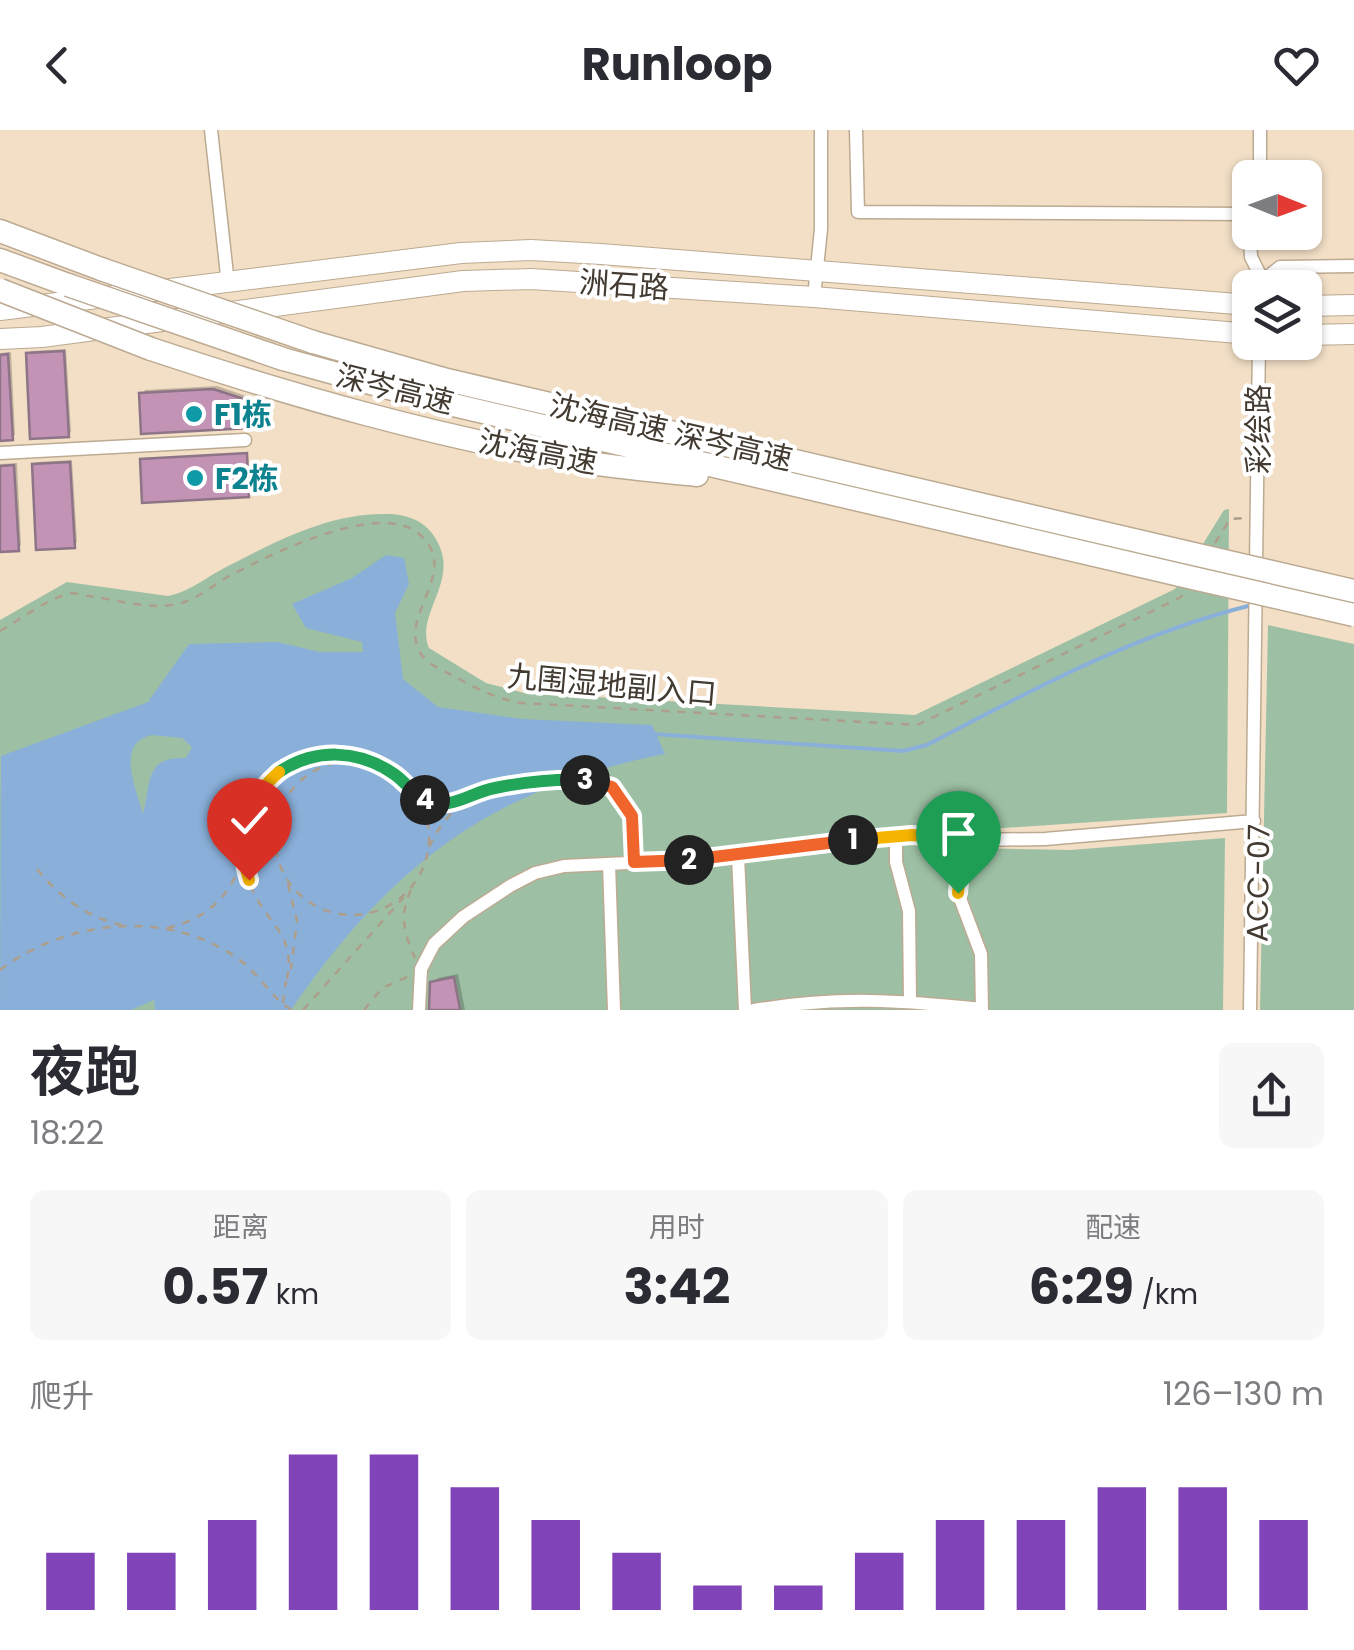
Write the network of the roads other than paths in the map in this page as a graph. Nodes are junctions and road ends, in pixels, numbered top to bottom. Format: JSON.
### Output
{"nodes":[{"id":1,"x":211,"y":130,"type":"edge"},
{"id":2,"x":821,"y":130,"type":"edge"},
{"id":3,"x":856,"y":130,"type":"edge"},
{"id":4,"x":1260,"y":130,"type":"edge"},
{"id":5,"x":1260,"y":160,"type":"edge"},
{"id":6,"x":1232,"y":214,"type":"edge"},
{"id":7,"x":0,"y":231,"type":"edge"},
{"id":8,"x":0,"y":260,"type":"edge"},
{"id":9,"x":1354,"y":266,"type":"edge"},
{"id":10,"x":817,"y":269,"type":"junction"},
{"id":11,"x":1278,"y":270,"type":"edge"},
{"id":12,"x":228,"y":284,"type":"junction"},
{"id":13,"x":0,"y":290,"type":"edge"},
{"id":14,"x":814,"y":297,"type":"junction"},
{"id":15,"x":1232,"y":304,"type":"edge"},
{"id":16,"x":1322,"y":306,"type":"edge"},
{"id":17,"x":1354,"y":306,"type":"edge"},
{"id":18,"x":0,"y":310,"type":"edge"},
{"id":19,"x":1232,"y":332,"type":"edge"},
{"id":20,"x":1354,"y":334,"type":"edge"},
{"id":21,"x":1322,"y":335,"type":"edge"},
{"id":22,"x":0,"y":339,"type":"edge"},
{"id":23,"x":1259,"y":360,"type":"edge"},
{"id":24,"x":245,"y":440,"type":"dead end"},
{"id":25,"x":0,"y":453,"type":"edge"},
{"id":26,"x":800,"y":486,"type":"junction"},
{"id":27,"x":1185,"y":570,"type":"junction"},
{"id":28,"x":1354,"y":591,"type":"edge"},
{"id":29,"x":1354,"y":615,"type":"edge"},
{"id":30,"x":1261,"y":757,"type":"dead end"},
{"id":31,"x":1254,"y":821,"type":"junction"},
{"id":32,"x":896,"y":836,"type":"junction"},
{"id":33,"x":963,"y":839,"type":"junction"},
{"id":34,"x":738,"y":856,"type":"junction"},
{"id":35,"x":609,"y":864,"type":"junction"},
{"id":36,"x":910,"y":1002,"type":"junction"},
{"id":37,"x":419,"y":1010,"type":"edge"},
{"id":38,"x":614,"y":1010,"type":"edge"},
{"id":39,"x":745,"y":1010,"type":"edge"},
{"id":40,"x":754,"y":1010,"type":"edge"},
{"id":41,"x":982,"y":1010,"type":"edge"},
{"id":42,"x":1253,"y":1010,"type":"edge"}],
"edges":[{"from":1,"to":12,"type":"street"},
{"from":2,"to":10,"type":"street"},
{"from":3,"to":6,"type":"street"},
{"from":4,"to":5,"type":"street"},
{"from":7,"to":27,"type":"highway","name":"沈海高速 深岑高速","bridge":true},
{"from":8,"to":26,"type":"highway","name":"深岑高速","bridge":true},
{"from":9,"to":11,"type":"street"},
{"from":10,"to":12,"type":"main road","name":"洲石路"},
{"from":10,"to":14,"type":"street"},
{"from":10,"to":15,"type":"main road","name":"洲石路"},
{"from":12,"to":18,"type":"main road","name":"洲石路"},
{"from":13,"to":26,"type":"highway","name":"沈海高速","bridge":true},
{"from":14,"to":19,"type":"main road","name":"洲石路"},
{"from":14,"to":22,"type":"main road","name":"洲石路"},
{"from":16,"to":17,"type":"main road"},
{"from":20,"to":21,"type":"main road"},
{"from":23,"to":31,"type":"street","name":"彩绘路"},
{"from":24,"to":25,"type":"street"},
{"from":26,"to":27,"type":"highway","name":"沈海高速 深岑高速"},
{"from":27,"to":28,"type":"highway","name":"沈海高速 深岑高速","bridge":true},
{"from":27,"to":29,"type":"highway","name":"沈海高速 深岑高速","bridge":true},
{"from":30,"to":42,"type":"street","name":"ACC-07"},
{"from":31,"to":33,"type":"street"},
{"from":31,"to":42,"type":"street","name":"彩绘路"},
{"from":32,"to":33,"type":"street"},
{"from":32,"to":34,"type":"street"},
{"from":32,"to":36,"type":"street"},
{"from":33,"to":41,"type":"street"},
{"from":34,"to":35,"type":"street"},
{"from":34,"to":39,"type":"street"},
{"from":35,"to":37,"type":"street"},
{"from":35,"to":38,"type":"street"},
{"from":36,"to":40,"type":"street"},
{"from":36,"to":41,"type":"street"}]}
